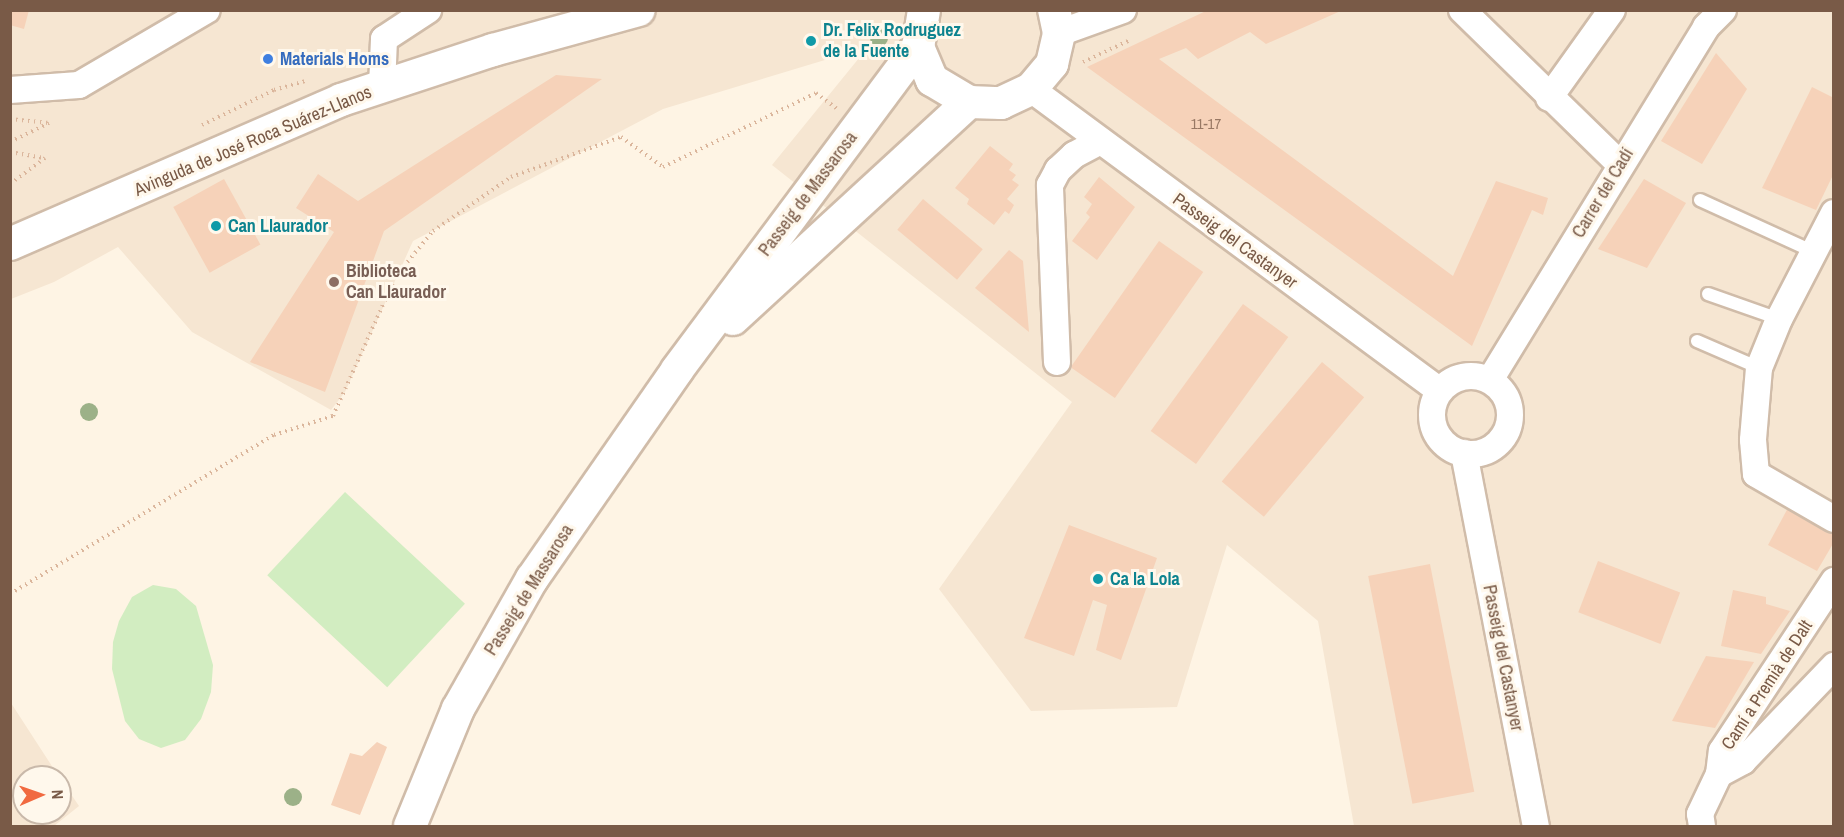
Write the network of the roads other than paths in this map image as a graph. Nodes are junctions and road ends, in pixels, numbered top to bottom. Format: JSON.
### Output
{"nodes":[{"id":1,"x":207,"y":10,"type":"edge"},
{"id":2,"x":428,"y":10,"type":"edge"},
{"id":3,"x":639,"y":10,"type":"edge"},
{"id":4,"x":924,"y":10,"type":"edge"},
{"id":5,"x":1123,"y":10,"type":"edge"},
{"id":6,"x":1462,"y":10,"type":"edge"},
{"id":7,"x":1612,"y":10,"type":"edge"},
{"id":8,"x":1723,"y":10,"type":"edge"},
{"id":9,"x":1057,"y":22,"type":"edge"},
{"id":10,"x":918,"y":47,"type":"junction"},
{"id":11,"x":382,"y":87,"type":"junction"},
{"id":12,"x":1031,"y":89,"type":"junction"},
{"id":13,"x":10,"y":90,"type":"edge"},
{"id":14,"x":1549,"y":98,"type":"junction"},
{"id":15,"x":969,"y":102,"type":"junction"},
{"id":16,"x":1100,"y":141,"type":"junction"},
{"id":17,"x":1620,"y":164,"type":"junction"},
{"id":18,"x":1700,"y":200,"type":"dead end"},
{"id":19,"x":1833,"y":213,"type":"edge"},
{"id":20,"x":10,"y":244,"type":"edge"},
{"id":21,"x":1812,"y":251,"type":"junction"},
{"id":22,"x":1708,"y":294,"type":"dead end"},
{"id":23,"x":1779,"y":319,"type":"junction"},
{"id":24,"x":1697,"y":341,"type":"dead end"},
{"id":25,"x":1057,"y":362,"type":"dead end"},
{"id":26,"x":1759,"y":368,"type":"junction"},
{"id":27,"x":677,"y":370,"type":"junction"},
{"id":28,"x":1490,"y":380,"type":"junction"},
{"id":29,"x":1440,"y":392,"type":"junction"},
{"id":30,"x":1464,"y":453,"type":"junction"},
{"id":31,"x":1833,"y":519,"type":"edge"},
{"id":32,"x":1833,"y":581,"type":"edge"},
{"id":33,"x":1833,"y":666,"type":"edge"},
{"id":34,"x":1719,"y":774,"type":"junction"},
{"id":35,"x":410,"y":826,"type":"edge"},
{"id":36,"x":1536,"y":826,"type":"edge"},
{"id":37,"x":1702,"y":826,"type":"edge"}],
"edges":[{"from":1,"to":13,"type":"street"},
{"from":2,"to":11,"type":"street"},
{"from":3,"to":11,"type":"street","name":"Avinguda de José Roca Suárez-Llanos"},
{"from":4,"to":10,"type":"street"},
{"from":5,"to":9,"type":"street"},
{"from":6,"to":14,"type":"street"},
{"from":7,"to":14,"type":"street"},
{"from":8,"to":17,"type":"street","name":"Carrer del Cadí"},
{"from":9,"to":12,"type":"street"},
{"from":10,"to":15,"type":"street"},
{"from":10,"to":27,"type":"street","name":"Passeig de Massarosa"},
{"from":11,"to":20,"type":"street","name":"Avinguda de José Roca Suárez-Llanos"},
{"from":12,"to":15,"type":"street"},
{"from":12,"to":16,"type":"street","name":"Passeig del Castanyer"},
{"from":14,"to":17,"type":"street"},
{"from":15,"to":27,"type":"street","name":"Passeig de Massarosa"},
{"from":16,"to":25,"type":"street"},
{"from":16,"to":29,"type":"street","name":"Passeig del Castanyer"},
{"from":17,"to":28,"type":"street","name":"Carrer del Cadí"},
{"from":18,"to":21,"type":"lane"},
{"from":19,"to":21,"type":"street"},
{"from":21,"to":23,"type":"street"},
{"from":22,"to":23,"type":"lane"},
{"from":23,"to":26,"type":"street"},
{"from":24,"to":26,"type":"lane"},
{"from":26,"to":31,"type":"street"},
{"from":27,"to":35,"type":"street","name":"Passeig de Massarosa"},
{"from":28,"to":29,"type":"street"},
{"from":28,"to":30,"type":"street"},
{"from":29,"to":30,"type":"street"},
{"from":30,"to":36,"type":"street","name":"Passeig del Castanyer"},
{"from":32,"to":34,"type":"street","name":"Camí a Premià de Dalt"},
{"from":33,"to":34,"type":"street"},
{"from":34,"to":37,"type":"street","name":"Camí a Premià de Dalt"}]}
